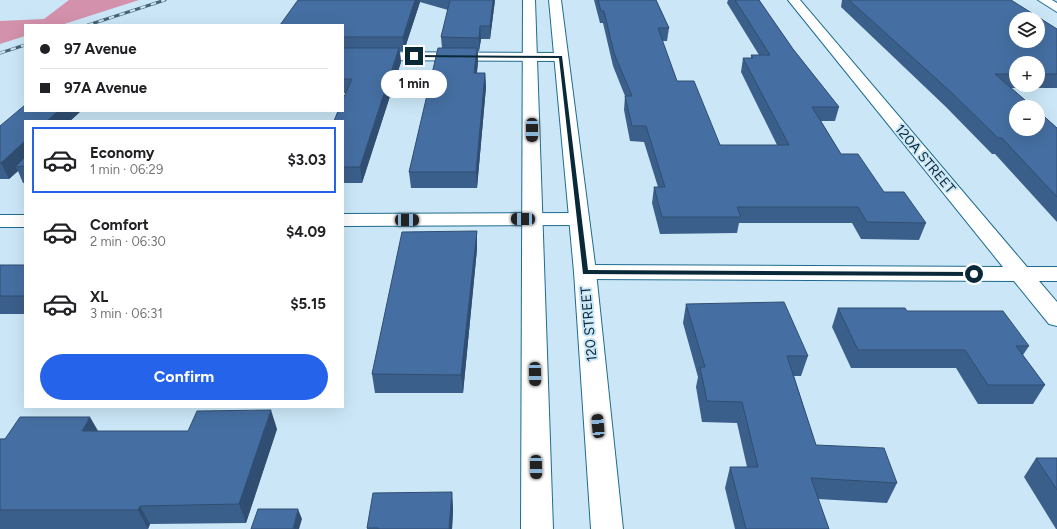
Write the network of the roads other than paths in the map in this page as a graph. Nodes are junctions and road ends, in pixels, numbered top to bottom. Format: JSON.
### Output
{"nodes":[{"id":1,"x":529,"y":0,"type":"edge"},
{"id":2,"x":555,"y":0,"type":"edge"},
{"id":3,"x":794,"y":0,"type":"edge"},
{"id":4,"x":1044,"y":0,"type":"edge"},
{"id":5,"x":1057,"y":8,"type":"edge"},
{"id":6,"x":344,"y":56,"type":"edge"},
{"id":7,"x":531,"y":56,"type":"junction"},
{"id":8,"x":561,"y":57,"type":"junction"},
{"id":9,"x":533,"y":219,"type":"junction"},
{"id":10,"x":578,"y":219,"type":"junction"},
{"id":11,"x":344,"y":220,"type":"edge"},
{"id":12,"x":24,"y":221,"type":"edge"},
{"id":13,"x":0,"y":222,"type":"edge"},
{"id":14,"x":585,"y":272,"type":"junction"},
{"id":15,"x":1020,"y":274,"type":"junction"},
{"id":16,"x":1057,"y":274,"type":"edge"},
{"id":17,"x":1057,"y":318,"type":"edge"},
{"id":18,"x":537,"y":529,"type":"edge"},
{"id":19,"x":607,"y":529,"type":"edge"}],
"edges":[{"from":1,"to":7,"type":"main road"},
{"from":2,"to":8,"type":"main road","name":"120 STREET"},
{"from":3,"to":15,"type":"main road","name":"120A STREET"},
{"from":4,"to":5,"type":"main road"},
{"from":6,"to":7,"type":"main road"},
{"from":7,"to":8,"type":"main road"},
{"from":7,"to":9,"type":"main road"},
{"from":8,"to":10,"type":"main road","name":"120 STREET"},
{"from":9,"to":10,"type":"main road"},
{"from":9,"to":11,"type":"main road"},
{"from":9,"to":18,"type":"main road"},
{"from":10,"to":14,"type":"main road","name":"120 STREET"},
{"from":12,"to":13,"type":"main road"},
{"from":14,"to":15,"type":"main road"},
{"from":14,"to":19,"type":"main road","name":"120 STREET"},
{"from":15,"to":16,"type":"main road"},
{"from":15,"to":17,"type":"main road","name":"120A STREET"}]}
